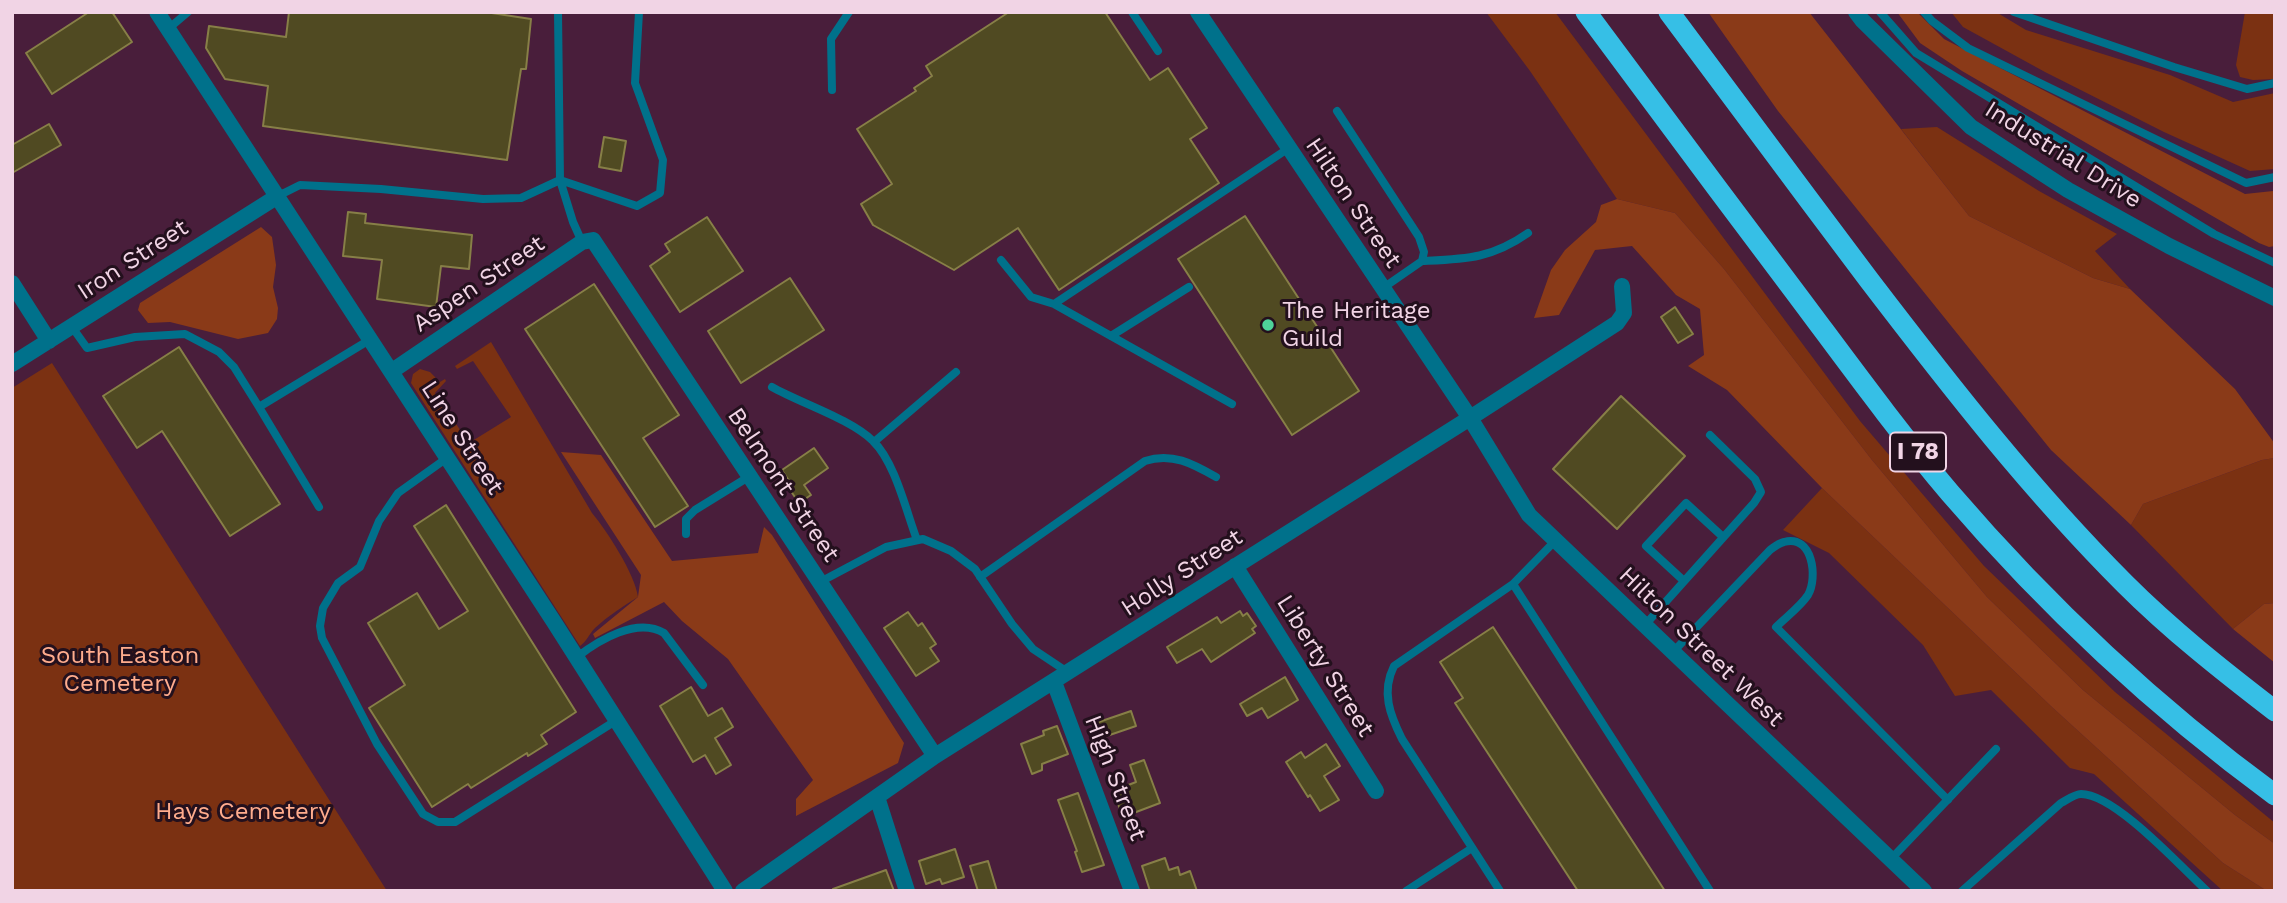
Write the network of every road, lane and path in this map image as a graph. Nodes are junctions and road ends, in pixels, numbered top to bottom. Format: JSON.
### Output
{"nodes":[{"id":1,"x":157,"y":12,"type":"edge"},
{"id":2,"x":188,"y":12,"type":"edge"},
{"id":3,"x":558,"y":12,"type":"edge"},
{"id":4,"x":639,"y":12,"type":"edge"},
{"id":5,"x":849,"y":12,"type":"edge"},
{"id":6,"x":1132,"y":12,"type":"edge"},
{"id":7,"x":1198,"y":12,"type":"edge"},
{"id":8,"x":1586,"y":12,"type":"edge"},
{"id":9,"x":1670,"y":12,"type":"edge"},
{"id":10,"x":1856,"y":12,"type":"edge"},
{"id":11,"x":1880,"y":12,"type":"edge"},
{"id":12,"x":1924,"y":12,"type":"edge"},
{"id":13,"x":2014,"y":12,"type":"edge"},
{"id":14,"x":168,"y":29,"type":"junction"},
{"id":15,"x":1158,"y":51,"type":"dead end"},
{"id":16,"x":2275,"y":83,"type":"edge"},
{"id":17,"x":832,"y":90,"type":"dead end"},
{"id":18,"x":1337,"y":111,"type":"dead end"},
{"id":19,"x":1289,"y":148,"type":"junction"},
{"id":20,"x":2275,"y":177,"type":"edge"},
{"id":21,"x":559,"y":180,"type":"junction"},
{"id":22,"x":278,"y":196,"type":"junction"},
{"id":23,"x":1528,"y":233,"type":"dead end"},
{"id":24,"x":588,"y":241,"type":"junction"},
{"id":25,"x":2275,"y":254,"type":"edge"},
{"id":26,"x":2263,"y":258,"type":"junction"},
{"id":27,"x":1002,"y":260,"type":"dead end"},
{"id":28,"x":1422,"y":261,"type":"junction"},
{"id":29,"x":2275,"y":263,"type":"edge"},
{"id":30,"x":12,"y":283,"type":"edge"},
{"id":31,"x":1622,"y":286,"type":"dead end"},
{"id":32,"x":1189,"y":287,"type":"dead end"},
{"id":33,"x":1383,"y":288,"type":"junction"},
{"id":34,"x":2275,"y":298,"type":"edge"},
{"id":35,"x":1054,"y":304,"type":"junction"},
{"id":36,"x":72,"y":327,"type":"junction"},
{"id":37,"x":1111,"y":336,"type":"junction"},
{"id":38,"x":371,"y":339,"type":"junction"},
{"id":39,"x":50,"y":341,"type":"junction"},
{"id":40,"x":12,"y":364,"type":"edge"},
{"id":41,"x":391,"y":371,"type":"junction"},
{"id":42,"x":956,"y":372,"type":"dead end"},
{"id":43,"x":772,"y":387,"type":"dead end"},
{"id":44,"x":1232,"y":404,"type":"dead end"},
{"id":45,"x":259,"y":407,"type":"junction"},
{"id":46,"x":1470,"y":418,"type":"junction"},
{"id":47,"x":1710,"y":435,"type":"dead end"},
{"id":48,"x":874,"y":442,"type":"junction"},
{"id":49,"x":447,"y":457,"type":"junction"},
{"id":50,"x":750,"y":476,"type":"junction"},
{"id":51,"x":1216,"y":477,"type":"dead end"},
{"id":52,"x":318,"y":507,"type":"dead end"},
{"id":53,"x":686,"y":534,"type":"dead end"},
{"id":54,"x":1724,"y":537,"type":"junction"},
{"id":55,"x":917,"y":540,"type":"junction"},
{"id":56,"x":1556,"y":540,"type":"junction"},
{"id":57,"x":1235,"y":566,"type":"junction"},
{"id":58,"x":980,"y":577,"type":"junction"},
{"id":59,"x":1684,"y":581,"type":"junction"},
{"id":60,"x":820,"y":582,"type":"junction"},
{"id":61,"x":1513,"y":584,"type":"junction"},
{"id":62,"x":1645,"y":625,"type":"junction"},
{"id":63,"x":1672,"y":652,"type":"junction"},
{"id":64,"x":577,"y":657,"type":"junction"},
{"id":65,"x":1069,"y":673,"type":"junction"},
{"id":66,"x":1054,"y":682,"type":"junction"},
{"id":67,"x":704,"y":685,"type":"dead end"},
{"id":68,"x":2275,"y":711,"type":"edge"},
{"id":69,"x":617,"y":720,"type":"junction"},
{"id":70,"x":1996,"y":749,"type":"dead end"},
{"id":71,"x":935,"y":756,"type":"junction"},
{"id":72,"x":1376,"y":790,"type":"dead end"},
{"id":73,"x":2275,"y":795,"type":"edge"},
{"id":74,"x":877,"y":797,"type":"junction"},
{"id":75,"x":1948,"y":800,"type":"junction"},
{"id":76,"x":1472,"y":848,"type":"junction"},
{"id":77,"x":1891,"y":859,"type":"junction"},
{"id":78,"x":725,"y":891,"type":"edge"},
{"id":79,"x":743,"y":891,"type":"edge"},
{"id":80,"x":907,"y":891,"type":"edge"},
{"id":81,"x":1132,"y":891,"type":"edge"},
{"id":82,"x":1406,"y":891,"type":"edge"},
{"id":83,"x":1500,"y":891,"type":"edge"},
{"id":84,"x":1710,"y":891,"type":"edge"},
{"id":85,"x":1924,"y":891,"type":"edge"},
{"id":86,"x":1962,"y":891,"type":"edge"},
{"id":87,"x":2207,"y":891,"type":"edge"}],
"edges":[{"from":1,"to":14,"type":"street","name":"Line Street"},
{"from":2,"to":14,"type":"lane"},
{"from":3,"to":21,"type":"lane"},
{"from":4,"to":21,"type":"lane"},
{"from":5,"to":17,"type":"lane"},
{"from":6,"to":15,"type":"lane"},
{"from":7,"to":19,"type":"street","name":"Hilton Street"},
{"from":8,"to":73,"type":"highway","number":"I 78"},
{"from":9,"to":68,"type":"highway","number":"I 78"},
{"from":10,"to":34,"type":"street","name":"Industrial Drive"},
{"from":11,"to":26,"type":"lane"},
{"from":12,"to":20,"type":"lane"},
{"from":13,"to":16,"type":"lane"},
{"from":14,"to":22,"type":"street","name":"Line Street"},
{"from":18,"to":28,"type":"lane"},
{"from":19,"to":33,"type":"street","name":"Hilton Street"},
{"from":19,"to":35,"type":"lane"},
{"from":21,"to":22,"type":"lane"},
{"from":21,"to":24,"type":"lane"},
{"from":22,"to":36,"type":"street","name":"Iron Street"},
{"from":22,"to":38,"type":"street","name":"Line Street"},
{"from":23,"to":28,"type":"lane"},
{"from":24,"to":41,"type":"street","name":"Aspen Street"},
{"from":24,"to":50,"type":"street","name":"Belmont Street"},
{"from":25,"to":26,"type":"lane"},
{"from":26,"to":29,"type":"lane"},
{"from":27,"to":35,"type":"lane"},
{"from":28,"to":33,"type":"lane"},
{"from":30,"to":39,"type":"street"},
{"from":31,"to":46,"type":"street","name":"Holly Street"},
{"from":32,"to":37,"type":"lane"},
{"from":33,"to":46,"type":"street","name":"Hilton Street"},
{"from":35,"to":37,"type":"lane"},
{"from":36,"to":39,"type":"street","name":"Iron Street"},
{"from":36,"to":45,"type":"lane"},
{"from":37,"to":44,"type":"lane"},
{"from":38,"to":41,"type":"street","name":"Line Street"},
{"from":38,"to":45,"type":"lane"},
{"from":39,"to":40,"type":"street","name":"Iron Street"},
{"from":41,"to":49,"type":"street","name":"Line Street"},
{"from":42,"to":48,"type":"lane"},
{"from":43,"to":48,"type":"lane"},
{"from":45,"to":52,"type":"lane"},
{"from":46,"to":56,"type":"street","name":"Hilton Street West"},
{"from":46,"to":57,"type":"street","name":"Holly Street"},
{"from":47,"to":54,"type":"lane"},
{"from":48,"to":55,"type":"lane"},
{"from":49,"to":64,"type":"street","name":"Line Street"},
{"from":49,"to":69,"type":"lane"},
{"from":50,"to":53,"type":"lane"},
{"from":50,"to":60,"type":"street","name":"Belmont Street"},
{"from":51,"to":58,"type":"lane"},
{"from":54,"to":59,"type":"lane"},
{"from":54,"to":59,"type":"lane"},
{"from":55,"to":58,"type":"lane"},
{"from":55,"to":60,"type":"lane"},
{"from":56,"to":61,"type":"lane"},
{"from":56,"to":62,"type":"street","name":"Hilton Street West"},
{"from":57,"to":65,"type":"street","name":"Holly Street"},
{"from":57,"to":72,"type":"street","name":"Liberty Street"},
{"from":58,"to":65,"type":"lane"},
{"from":59,"to":62,"type":"lane"},
{"from":60,"to":71,"type":"street","name":"Belmont Street"},
{"from":61,"to":76,"type":"lane"},
{"from":61,"to":84,"type":"lane"},
{"from":62,"to":63,"type":"street","name":"Hilton Street West"},
{"from":63,"to":75,"type":"lane"},
{"from":63,"to":77,"type":"street","name":"Hilton Street West"},
{"from":64,"to":67,"type":"lane"},
{"from":64,"to":69,"type":"street","name":"Line Street"},
{"from":65,"to":66,"type":"street","name":"Holly Street"},
{"from":66,"to":71,"type":"street","name":"Holly Street"},
{"from":66,"to":81,"type":"street","name":"High Street"},
{"from":69,"to":78,"type":"street","name":"Line Street"},
{"from":70,"to":75,"type":"lane"},
{"from":71,"to":74,"type":"street","name":"Holly Street"},
{"from":74,"to":79,"type":"street","name":"Holly Street"},
{"from":74,"to":80,"type":"street"},
{"from":75,"to":77,"type":"lane"},
{"from":76,"to":82,"type":"lane"},
{"from":76,"to":83,"type":"lane"},
{"from":77,"to":85,"type":"street","name":"Hilton Street West"},
{"from":86,"to":87,"type":"lane"}]}
